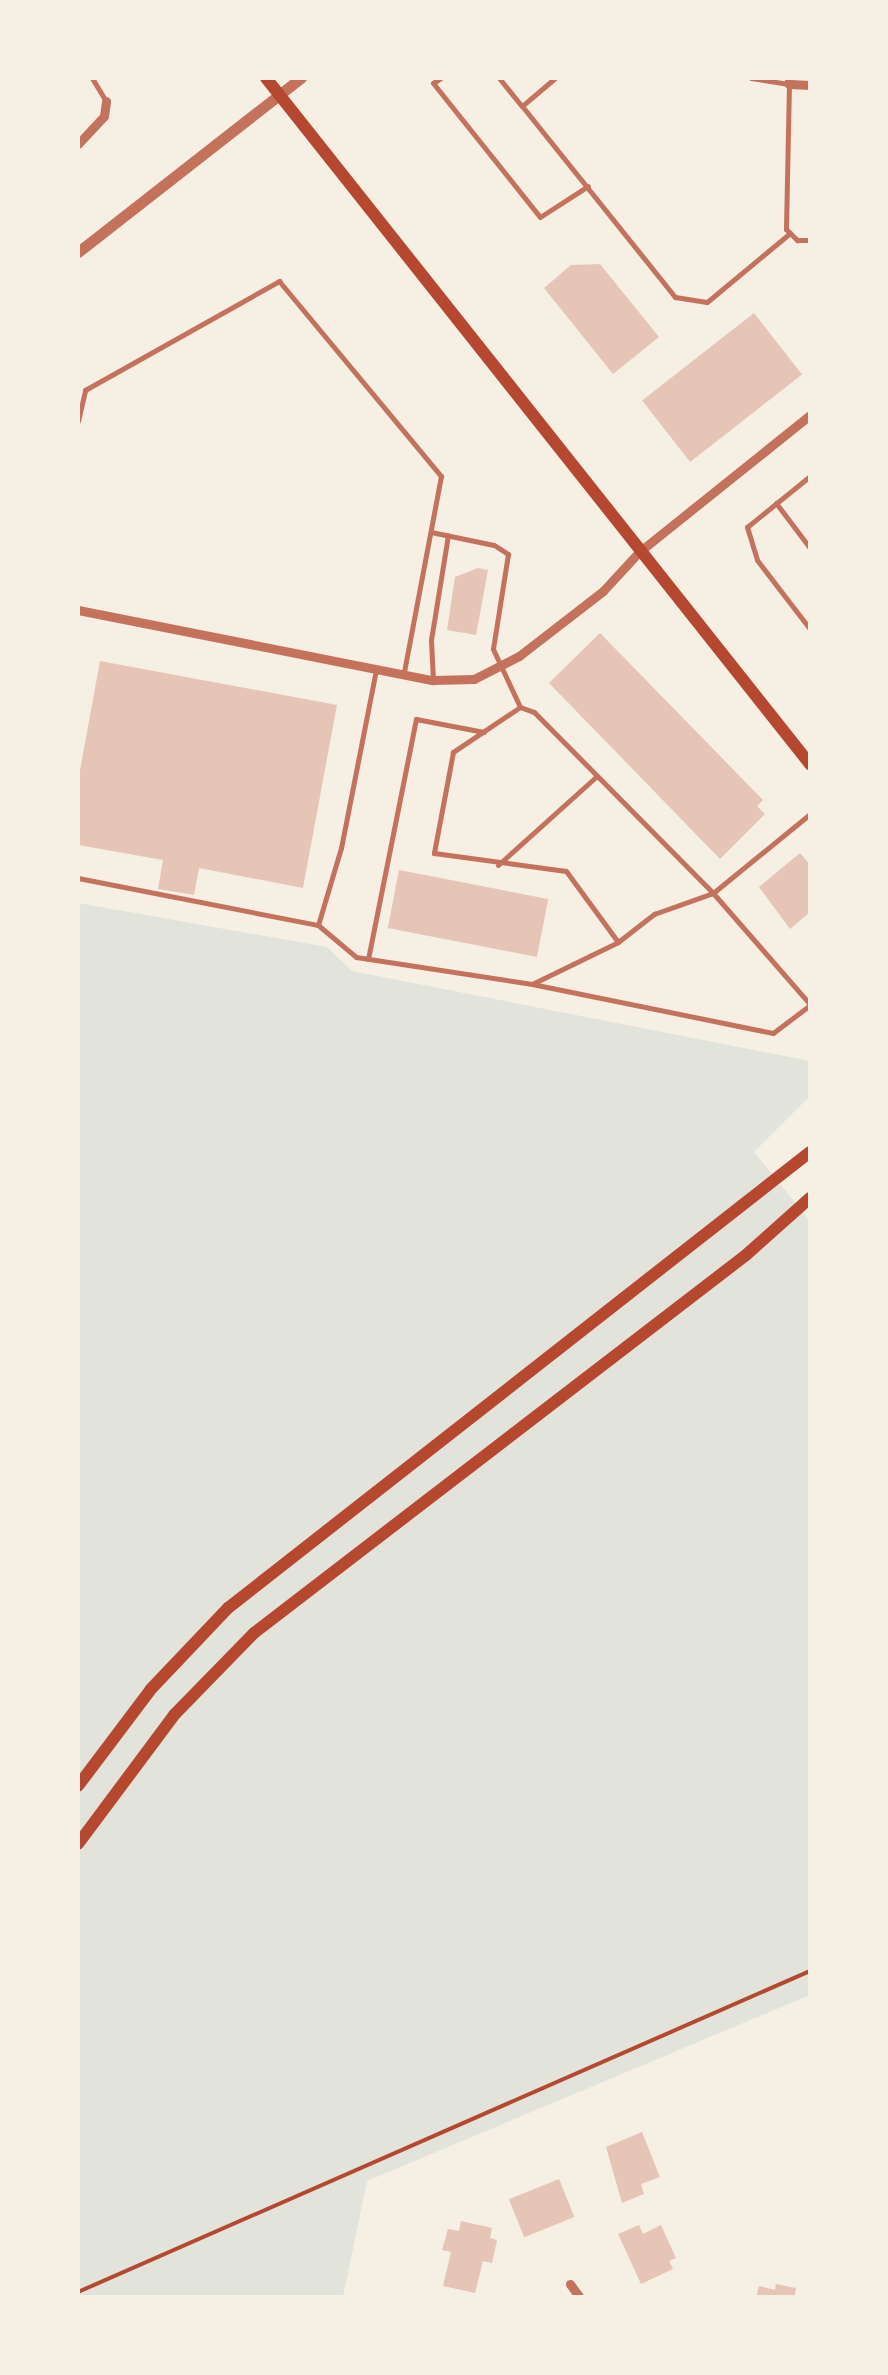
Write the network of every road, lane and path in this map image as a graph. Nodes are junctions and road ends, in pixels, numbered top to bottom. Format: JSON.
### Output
{"nodes":[{"id":1,"x":92,"y":78,"type":"edge"},
{"id":2,"x":266,"y":78,"type":"edge"},
{"id":3,"x":300,"y":78,"type":"edge"},
{"id":4,"x":440,"y":78,"type":"edge"},
{"id":5,"x":499,"y":78,"type":"edge"},
{"id":6,"x":555,"y":78,"type":"edge"},
{"id":7,"x":751,"y":78,"type":"edge"},
{"id":8,"x":789,"y":81,"type":"edge"},
{"id":9,"x":810,"y":85,"type":"edge"},
{"id":10,"x":279,"y":94,"type":"junction"},
{"id":11,"x":106,"y":101,"type":"joint"},
{"id":12,"x":522,"y":106,"type":"junction"},
{"id":13,"x":78,"y":144,"type":"edge"},
{"id":14,"x":588,"y":186,"type":"junction"},
{"id":15,"x":790,"y":233,"type":"junction"},
{"id":16,"x":810,"y":240,"type":"edge"},
{"id":17,"x":78,"y":252,"type":"edge"},
{"id":18,"x":85,"y":390,"type":"junction"},
{"id":19,"x":78,"y":394,"type":"edge"},
{"id":20,"x":810,"y":416,"type":"edge"},
{"id":21,"x":78,"y":421,"type":"edge"},
{"id":22,"x":810,"y":476,"type":"edge"},
{"id":23,"x":776,"y":503,"type":"junction"},
{"id":24,"x":431,"y":532,"type":"junction"},
{"id":25,"x":448,"y":536,"type":"junction"},
{"id":26,"x":810,"y":548,"type":"edge"},
{"id":27,"x":639,"y":552,"type":"junction"},
{"id":28,"x":78,"y":610,"type":"edge"},
{"id":29,"x":810,"y":629,"type":"edge"},
{"id":30,"x":376,"y":668,"type":"junction"},
{"id":31,"x":499,"y":668,"type":"junction"},
{"id":32,"x":404,"y":674,"type":"junction"},
{"id":33,"x":433,"y":680,"type":"junction"},
{"id":34,"x":520,"y":707,"type":"junction"},
{"id":35,"x":487,"y":733,"type":"junction"},
{"id":36,"x":810,"y":764,"type":"edge"},
{"id":37,"x":597,"y":776,"type":"junction"},
{"id":38,"x":810,"y":814,"type":"edge"},
{"id":39,"x":498,"y":864,"type":"junction"},
{"id":40,"x":78,"y":878,"type":"edge"},
{"id":41,"x":713,"y":893,"type":"junction"},
{"id":42,"x":318,"y":925,"type":"junction"},
{"id":43,"x":618,"y":942,"type":"junction"},
{"id":44,"x":368,"y":960,"type":"junction"},
{"id":45,"x":532,"y":984,"type":"junction"},
{"id":46,"x":810,"y":1004,"type":"edge"},
{"id":47,"x":810,"y":1152,"type":"edge"},
{"id":48,"x":810,"y":1198,"type":"edge"},
{"id":49,"x":78,"y":1786,"type":"edge"},
{"id":50,"x":78,"y":1844,"type":"edge"},
{"id":51,"x":810,"y":1971,"type":"edge"},
{"id":52,"x":570,"y":2284,"type":"dead end"},
{"id":53,"x":78,"y":2292,"type":"edge"},
{"id":54,"x":580,"y":2298,"type":"edge"}],
"edges":[{"from":1,"to":11,"type":"lane"},
{"from":2,"to":10,"type":"main road"},
{"from":3,"to":10,"type":"street"},
{"from":4,"to":14,"type":"lane"},
{"from":5,"to":12,"type":"lane"},
{"from":6,"to":12,"type":"lane"},
{"from":7,"to":8,"type":"lane"},
{"from":8,"to":9,"type":"street"},
{"from":8,"to":15,"type":"lane"},
{"from":10,"to":17,"type":"street"},
{"from":10,"to":27,"type":"main road"},
{"from":11,"to":13,"type":"street"},
{"from":12,"to":14,"type":"lane"},
{"from":14,"to":15,"type":"lane"},
{"from":15,"to":16,"type":"lane"},
{"from":18,"to":19,"type":"lane"},
{"from":18,"to":21,"type":"lane"},
{"from":18,"to":24,"type":"lane"},
{"from":20,"to":27,"type":"street"},
{"from":22,"to":23,"type":"lane"},
{"from":23,"to":26,"type":"lane"},
{"from":23,"to":29,"type":"lane"},
{"from":24,"to":25,"type":"lane"},
{"from":24,"to":32,"type":"lane"},
{"from":25,"to":31,"type":"lane"},
{"from":25,"to":33,"type":"lane"},
{"from":27,"to":31,"type":"street"},
{"from":27,"to":36,"type":"main road"},
{"from":28,"to":30,"type":"street"},
{"from":30,"to":32,"type":"street"},
{"from":30,"to":42,"type":"lane"},
{"from":31,"to":33,"type":"street"},
{"from":31,"to":34,"type":"lane"},
{"from":32,"to":33,"type":"street"},
{"from":34,"to":35,"type":"lane"},
{"from":34,"to":37,"type":"lane"},
{"from":35,"to":39,"type":"lane"},
{"from":35,"to":44,"type":"lane"},
{"from":37,"to":39,"type":"lane"},
{"from":37,"to":41,"type":"lane"},
{"from":38,"to":41,"type":"lane"},
{"from":39,"to":43,"type":"lane"},
{"from":40,"to":42,"type":"lane"},
{"from":41,"to":43,"type":"lane"},
{"from":41,"to":46,"type":"lane"},
{"from":42,"to":44,"type":"lane"},
{"from":43,"to":45,"type":"lane"},
{"from":44,"to":45,"type":"lane"},
{"from":45,"to":46,"type":"lane"},
{"from":47,"to":49,"type":"main road"},
{"from":48,"to":50,"type":"main road"},
{"from":51,"to":53,"type":"path"},
{"from":52,"to":54,"type":"street"}]}
